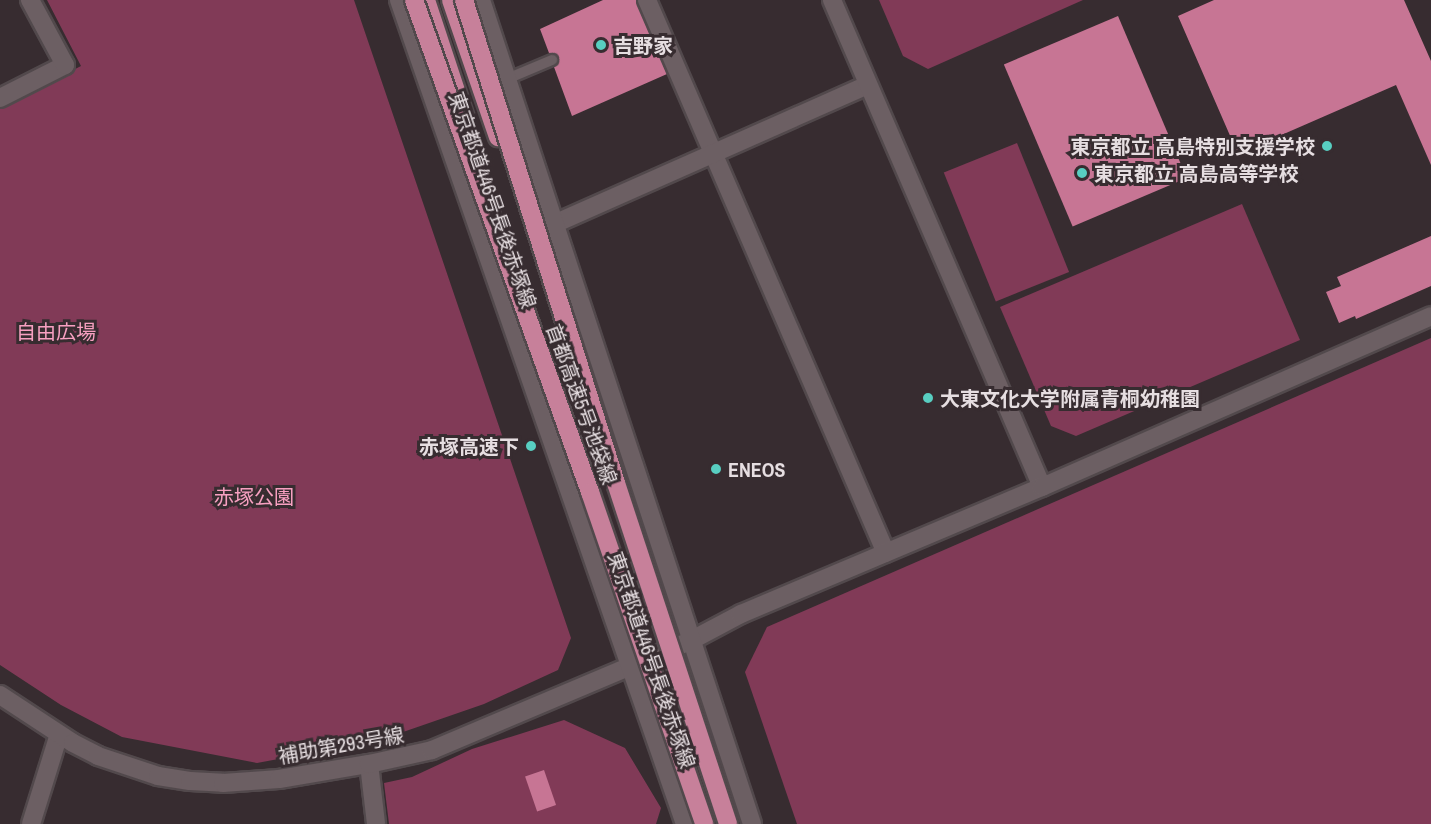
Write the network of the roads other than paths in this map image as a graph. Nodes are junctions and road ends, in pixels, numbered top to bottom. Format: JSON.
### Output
{"nodes":[{"id":1,"x":30,"y":0,"type":"edge"},
{"id":2,"x":399,"y":0,"type":"edge"},
{"id":3,"x":414,"y":0,"type":"edge"},
{"id":4,"x":426,"y":0,"type":"edge"},
{"id":5,"x":452,"y":0,"type":"edge"},
{"id":6,"x":464,"y":0,"type":"edge"},
{"id":7,"x":481,"y":0,"type":"edge"},
{"id":8,"x":647,"y":0,"type":"edge"},
{"id":9,"x":832,"y":0,"type":"edge"},
{"id":10,"x":552,"y":60,"type":"dead end"},
{"id":11,"x":507,"y":79,"type":"junction"},
{"id":12,"x":868,"y":85,"type":"junction"},
{"id":13,"x":0,"y":98,"type":"edge"},
{"id":14,"x":712,"y":154,"type":"junction"},
{"id":15,"x":554,"y":224,"type":"junction"},
{"id":16,"x":1431,"y":316,"type":"edge"},
{"id":17,"x":616,"y":483,"type":"junction"},
{"id":18,"x":1042,"y":487,"type":"junction"},
{"id":19,"x":590,"y":492,"type":"junction"},
{"id":20,"x":886,"y":553,"type":"junction"},
{"id":21,"x":690,"y":641,"type":"junction"},
{"id":22,"x":631,"y":665,"type":"junction"},
{"id":23,"x":0,"y":695,"type":"edge"},
{"id":24,"x":59,"y":734,"type":"junction"},
{"id":25,"x":369,"y":764,"type":"junction"},
{"id":26,"x":31,"y":824,"type":"edge"},
{"id":27,"x":376,"y":824,"type":"edge"},
{"id":28,"x":685,"y":824,"type":"edge"},
{"id":29,"x":705,"y":824,"type":"edge"},
{"id":30,"x":728,"y":824,"type":"edge"},
{"id":31,"x":752,"y":824,"type":"edge"}],
"edges":[{"from":1,"to":13,"type":"street"},
{"from":2,"to":22,"type":"street","name":"東京都道446号長後赤塚線"},
{"from":3,"to":19,"type":"highway","name":"首都高速5号池袋線","bridge":true},
{"from":4,"to":19,"type":"highway","bridge":true},
{"from":5,"to":17,"type":"highway","bridge":true},
{"from":6,"to":17,"type":"highway","name":"首都高速5号池袋線","bridge":true},
{"from":7,"to":11,"type":"street","name":"東京都道446号長後赤塚線"},
{"from":8,"to":14,"type":"street"},
{"from":9,"to":12,"type":"street"},
{"from":10,"to":11,"type":"lane"},
{"from":11,"to":15,"type":"street","name":"東京都道446号長後赤塚線"},
{"from":12,"to":14,"type":"street"},
{"from":12,"to":18,"type":"street"},
{"from":14,"to":15,"type":"street"},
{"from":14,"to":20,"type":"street"},
{"from":15,"to":21,"type":"street","name":"東京都道446号長後赤塚線"},
{"from":16,"to":18,"type":"street","name":"補助第293号線"},
{"from":17,"to":30,"type":"highway","name":"首都高速5号池袋線","bridge":true},
{"from":18,"to":20,"type":"street","name":"補助第293号線"},
{"from":19,"to":29,"type":"highway","name":"首都高速5号池袋線","bridge":true},
{"from":20,"to":21,"type":"street","name":"補助第293号線"},
{"from":21,"to":22,"type":"street","name":"補助第293号線"},
{"from":21,"to":31,"type":"street","name":"東京都道446号長後赤塚線"},
{"from":22,"to":25,"type":"street","name":"補助第293号線"},
{"from":22,"to":28,"type":"street","name":"東京都道446号長後赤塚線"},
{"from":23,"to":24,"type":"street","name":"補助第293号線"},
{"from":24,"to":25,"type":"street","name":"補助第293号線"},
{"from":24,"to":26,"type":"street"},
{"from":25,"to":27,"type":"street"}]}
